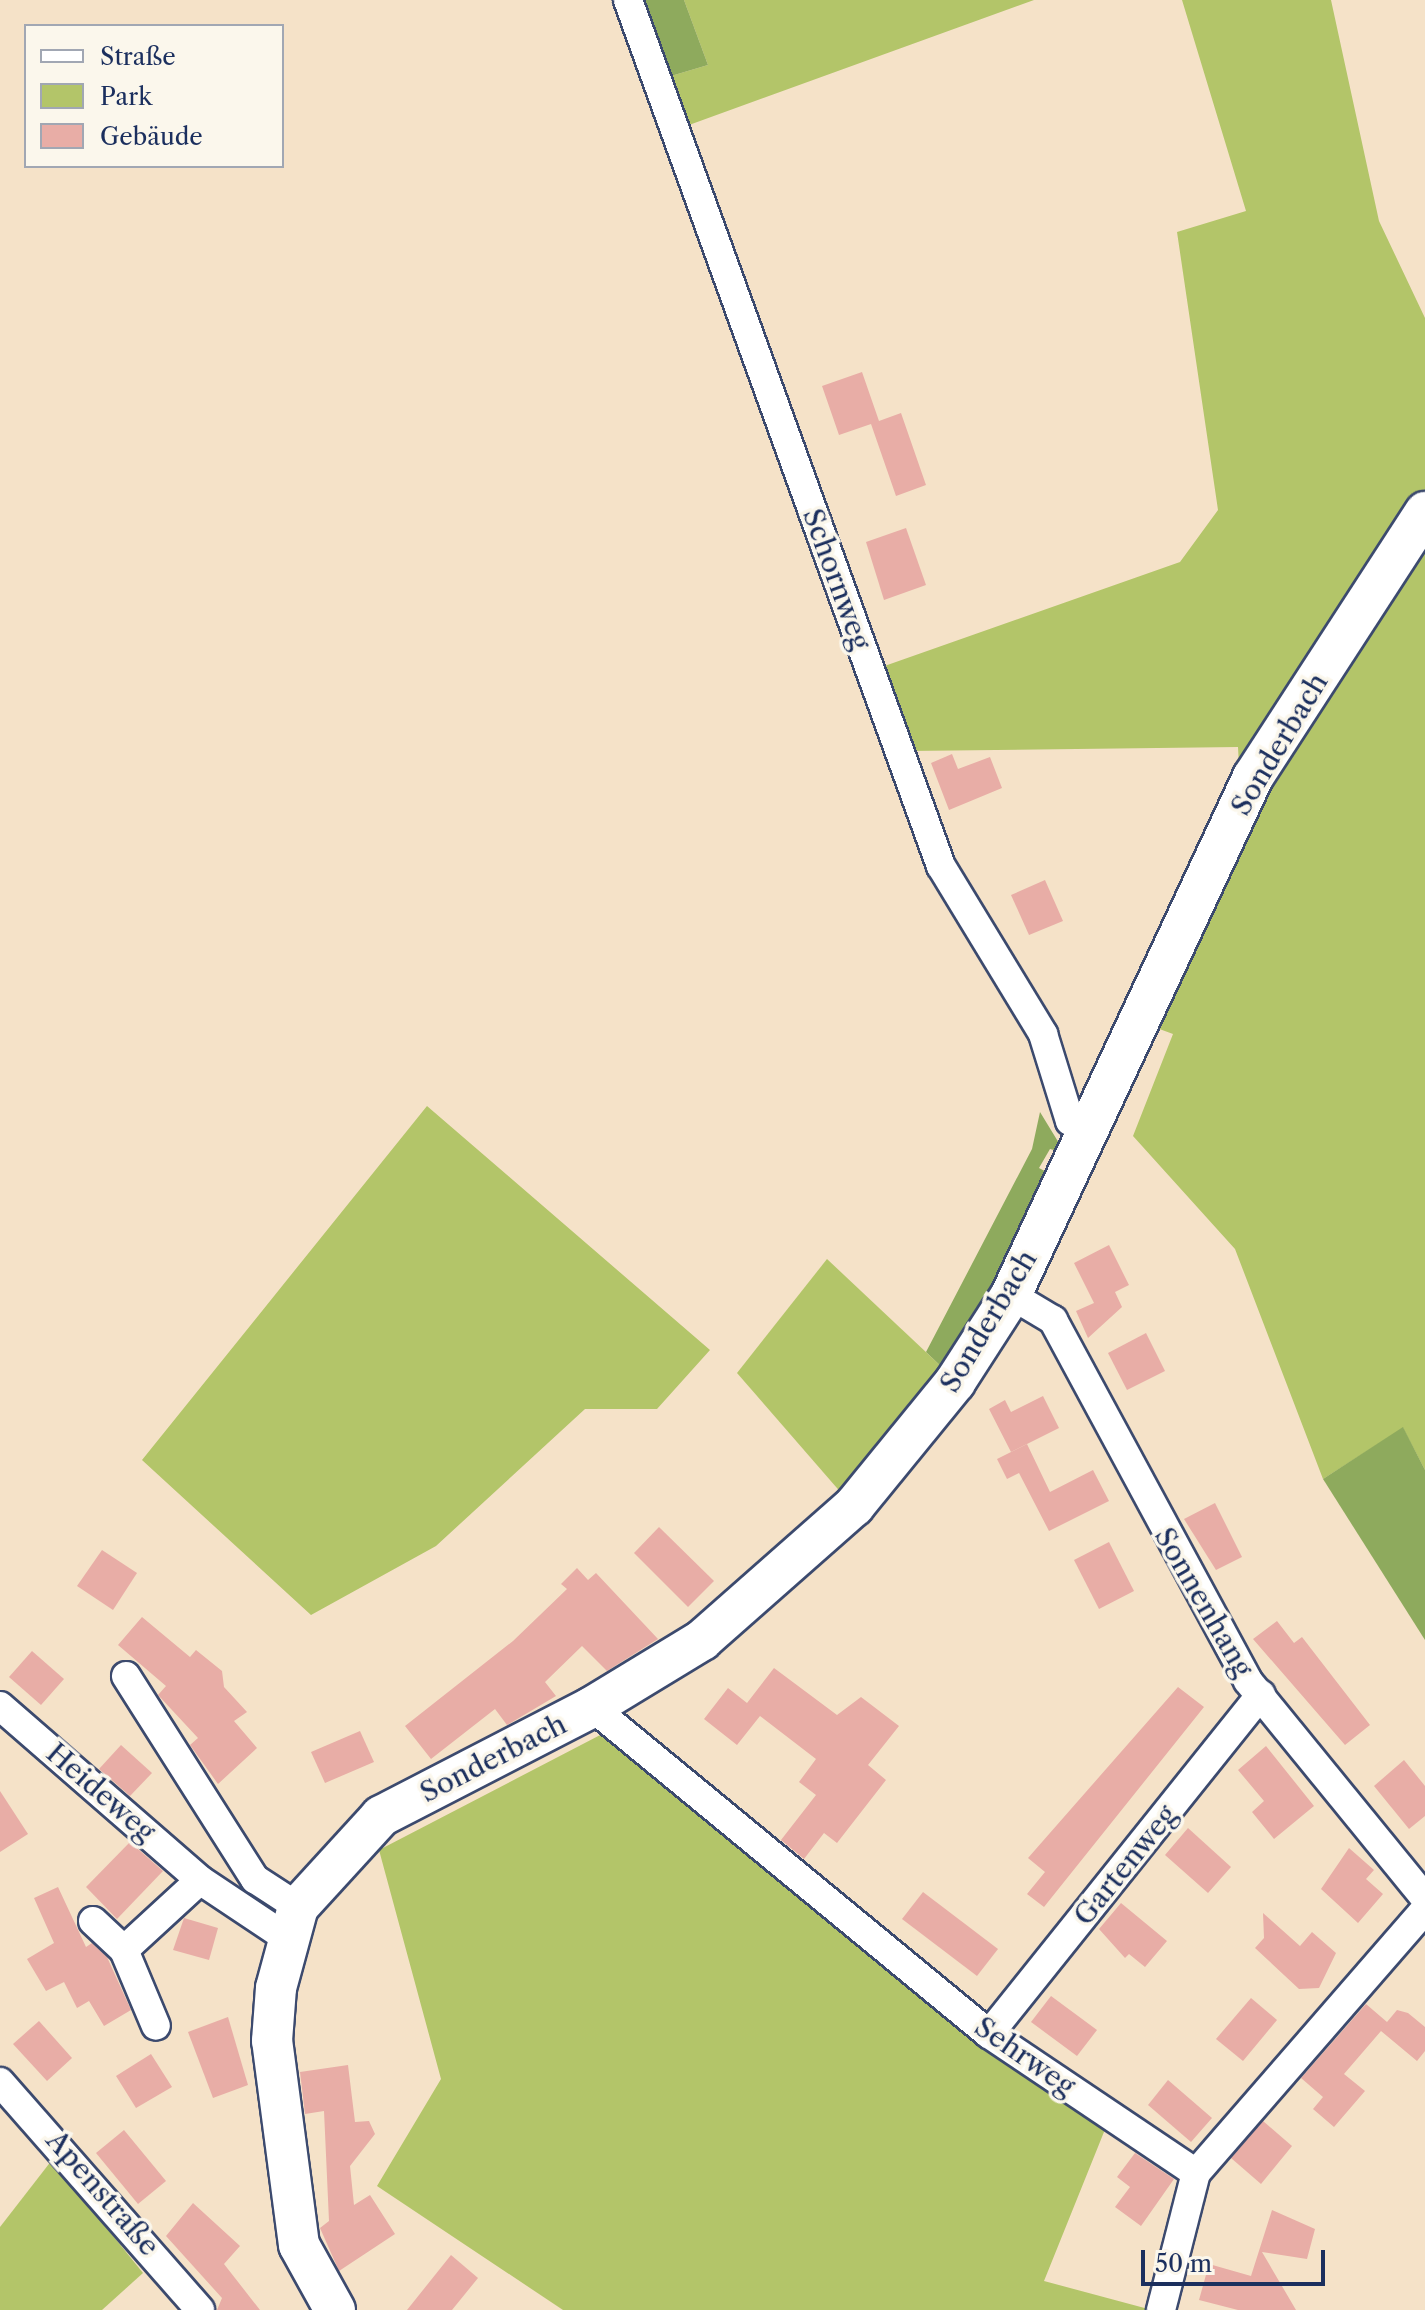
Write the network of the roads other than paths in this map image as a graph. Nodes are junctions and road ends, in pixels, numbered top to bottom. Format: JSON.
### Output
{"nodes":[{"id":1,"x":628,"y":0,"type":"edge"},
{"id":2,"x":1425,"y":512,"type":"edge"},
{"id":3,"x":1090,"y":1130,"type":"junction"},
{"id":4,"x":1011,"y":1295,"type":"junction"},
{"id":5,"x":126,"y":1676,"type":"dead end"},
{"id":6,"x":1261,"y":1695,"type":"junction"},
{"id":7,"x":0,"y":1706,"type":"edge"},
{"id":8,"x":592,"y":1707,"type":"junction"},
{"id":9,"x":200,"y":1880,"type":"junction"},
{"id":10,"x":1425,"y":1898,"type":"edge"},
{"id":11,"x":1425,"y":1910,"type":"edge"},
{"id":12,"x":93,"y":1921,"type":"dead end"},
{"id":13,"x":292,"y":1922,"type":"junction"},
{"id":14,"x":124,"y":1950,"type":"junction"},
{"id":15,"x":156,"y":2026,"type":"dead end"},
{"id":16,"x":989,"y":2034,"type":"junction"},
{"id":17,"x":0,"y":2082,"type":"edge"},
{"id":18,"x":1196,"y":2173,"type":"junction"},
{"id":19,"x":200,"y":2310,"type":"edge"},
{"id":20,"x":335,"y":2310,"type":"edge"},
{"id":21,"x":1161,"y":2310,"type":"edge"}],
"edges":[{"from":1,"to":3,"type":"street","name":"Schornweg"},
{"from":2,"to":3,"type":"street","name":"Sonderbach"},
{"from":3,"to":4,"type":"street","name":"Sonderbach"},
{"from":4,"to":6,"type":"street","name":"Sonnenhang"},
{"from":4,"to":8,"type":"street","name":"Sonderbach"},
{"from":5,"to":13,"type":"street"},
{"from":6,"to":10,"type":"street","name":"Sonnenhang"},
{"from":6,"to":16,"type":"street","name":"Gartenweg"},
{"from":7,"to":9,"type":"street","name":"Heideweg"},
{"from":8,"to":13,"type":"street","name":"Sonderbach"},
{"from":8,"to":16,"type":"street","name":"Sehrweg"},
{"from":9,"to":13,"type":"street","name":"Heideweg"},
{"from":9,"to":14,"type":"street"},
{"from":11,"to":18,"type":"street"},
{"from":12,"to":14,"type":"street"},
{"from":13,"to":20,"type":"street"},
{"from":14,"to":15,"type":"street"},
{"from":16,"to":18,"type":"street","name":"Sehrweg"},
{"from":17,"to":19,"type":"street","name":"Apenstraße"},
{"from":18,"to":21,"type":"street"}]}
